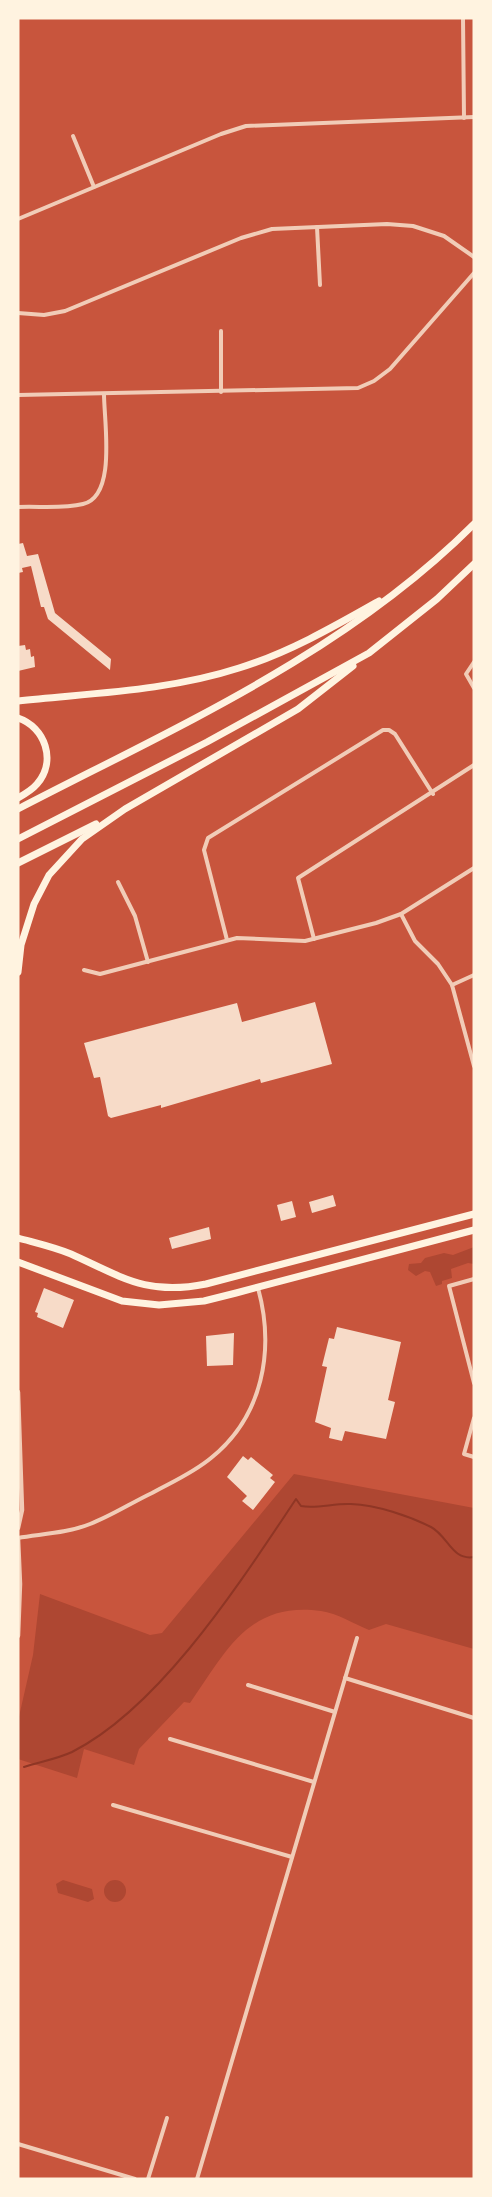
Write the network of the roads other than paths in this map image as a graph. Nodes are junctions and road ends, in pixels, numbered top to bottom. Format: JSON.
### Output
{"nodes":[{"id":1,"x":462,"y":18,"type":"edge"},
{"id":2,"x":474,"y":117,"type":"edge"},
{"id":3,"x":464,"y":118,"type":"junction"},
{"id":4,"x":73,"y":136,"type":"dead end"},
{"id":5,"x":94,"y":188,"type":"junction"},
{"id":6,"x":18,"y":219,"type":"edge"},
{"id":7,"x":317,"y":227,"type":"junction"},
{"id":8,"x":474,"y":257,"type":"edge"},
{"id":9,"x":474,"y":273,"type":"edge"},
{"id":10,"x":320,"y":285,"type":"dead end"},
{"id":11,"x":18,"y":313,"type":"edge"},
{"id":12,"x":221,"y":331,"type":"dead end"},
{"id":13,"x":221,"y":392,"type":"junction"},
{"id":14,"x":104,"y":394,"type":"junction"},
{"id":15,"x":18,"y":395,"type":"edge"},
{"id":16,"x":18,"y":507,"type":"edge"},
{"id":17,"x":474,"y":524,"type":"edge"},
{"id":18,"x":474,"y":564,"type":"edge"},
{"id":19,"x":402,"y":587,"type":"junction"},
{"id":20,"x":369,"y":653,"type":"junction"},
{"id":21,"x":474,"y":662,"type":"edge"},
{"id":22,"x":474,"y":688,"type":"edge"},
{"id":23,"x":18,"y":701,"type":"edge"},
{"id":24,"x":18,"y":718,"type":"edge"},
{"id":25,"x":474,"y":765,"type":"edge"},
{"id":26,"x":433,"y":794,"type":"junction"},
{"id":27,"x":18,"y":798,"type":"edge"},
{"id":28,"x":18,"y":808,"type":"edge"},
{"id":29,"x":125,"y":809,"type":"junction"},
{"id":30,"x":18,"y":839,"type":"edge"},
{"id":31,"x":18,"y":863,"type":"edge"},
{"id":32,"x":474,"y":868,"type":"edge"},
{"id":33,"x":118,"y":882,"type":"dead end"},
{"id":34,"x":400,"y":914,"type":"junction"},
{"id":35,"x":314,"y":939,"type":"junction"},
{"id":36,"x":227,"y":940,"type":"junction"},
{"id":37,"x":147,"y":962,"type":"junction"},
{"id":38,"x":84,"y":970,"type":"dead end"},
{"id":39,"x":18,"y":972,"type":"edge"},
{"id":40,"x":474,"y":975,"type":"edge"},
{"id":41,"x":452,"y":985,"type":"junction"},
{"id":42,"x":474,"y":1066,"type":"edge"},
{"id":43,"x":474,"y":1214,"type":"edge"},
{"id":44,"x":474,"y":1230,"type":"edge"},
{"id":45,"x":18,"y":1238,"type":"edge"},
{"id":46,"x":18,"y":1262,"type":"edge"},
{"id":47,"x":474,"y":1279,"type":"edge"},
{"id":48,"x":258,"y":1288,"type":"junction"},
{"id":49,"x":474,"y":1383,"type":"edge"},
{"id":50,"x":18,"y":1392,"type":"edge"},
{"id":51,"x":474,"y":1418,"type":"edge"},
{"id":52,"x":474,"y":1457,"type":"edge"},
{"id":53,"x":18,"y":1528,"type":"edge"},
{"id":54,"x":18,"y":1538,"type":"edge"},
{"id":55,"x":18,"y":1616,"type":"edge"},
{"id":56,"x":19,"y":1625,"type":"edge"},
{"id":57,"x":18,"y":1636,"type":"edge"},
{"id":58,"x":357,"y":1638,"type":"dead end"},
{"id":59,"x":345,"y":1678,"type":"junction"},
{"id":60,"x":248,"y":1684,"type":"dead end"},
{"id":61,"x":335,"y":1712,"type":"junction"},
{"id":62,"x":474,"y":1718,"type":"edge"},
{"id":63,"x":170,"y":1739,"type":"dead end"},
{"id":64,"x":314,"y":1782,"type":"junction"},
{"id":65,"x":113,"y":1805,"type":"dead end"},
{"id":66,"x":292,"y":1857,"type":"junction"},
{"id":67,"x":167,"y":2118,"type":"dead end"},
{"id":68,"x":18,"y":2144,"type":"edge"},
{"id":69,"x":135,"y":2179,"type":"edge"},
{"id":70,"x":148,"y":2179,"type":"edge"},
{"id":71,"x":197,"y":2179,"type":"edge"}],
"edges":[{"from":1,"to":3,"type":"street"},
{"from":2,"to":3,"type":"street"},
{"from":3,"to":5,"type":"street"},
{"from":4,"to":5,"type":"street"},
{"from":5,"to":6,"type":"street"},
{"from":7,"to":8,"type":"street"},
{"from":7,"to":10,"type":"street"},
{"from":7,"to":11,"type":"street"},
{"from":9,"to":13,"type":"street"},
{"from":12,"to":13,"type":"street"},
{"from":13,"to":14,"type":"street"},
{"from":14,"to":15,"type":"street"},
{"from":14,"to":16,"type":"street"},
{"from":17,"to":19,"type":"highway"},
{"from":18,"to":20,"type":"highway"},
{"from":19,"to":23,"type":"highway"},
{"from":19,"to":28,"type":"highway"},
{"from":20,"to":29,"type":"highway"},
{"from":20,"to":30,"type":"highway"},
{"from":21,"to":22,"type":"street"},
{"from":24,"to":27,"type":"highway"},
{"from":25,"to":26,"type":"street"},
{"from":26,"to":35,"type":"street"},
{"from":26,"to":36,"type":"street"},
{"from":29,"to":31,"type":"highway"},
{"from":29,"to":39,"type":"highway"},
{"from":32,"to":34,"type":"street"},
{"from":33,"to":37,"type":"street"},
{"from":34,"to":35,"type":"street"},
{"from":34,"to":41,"type":"street"},
{"from":35,"to":36,"type":"street"},
{"from":36,"to":37,"type":"street"},
{"from":37,"to":38,"type":"street"},
{"from":40,"to":41,"type":"street"},
{"from":41,"to":42,"type":"street"},
{"from":43,"to":45,"type":"highway"},
{"from":44,"to":48,"type":"highway"},
{"from":46,"to":48,"type":"highway"},
{"from":47,"to":49,"type":"street"},
{"from":48,"to":54,"type":"street"},
{"from":50,"to":53,"type":"street"},
{"from":51,"to":52,"type":"street"},
{"from":54,"to":56,"type":"street"},
{"from":55,"to":56,"type":"street"},
{"from":56,"to":57,"type":"street"},
{"from":58,"to":59,"type":"street"},
{"from":59,"to":61,"type":"street"},
{"from":59,"to":62,"type":"street"},
{"from":60,"to":61,"type":"street"},
{"from":61,"to":64,"type":"street"},
{"from":63,"to":64,"type":"street"},
{"from":64,"to":66,"type":"street"},
{"from":65,"to":66,"type":"street"},
{"from":66,"to":71,"type":"street"},
{"from":67,"to":70,"type":"street"},
{"from":68,"to":69,"type":"street"}]}
